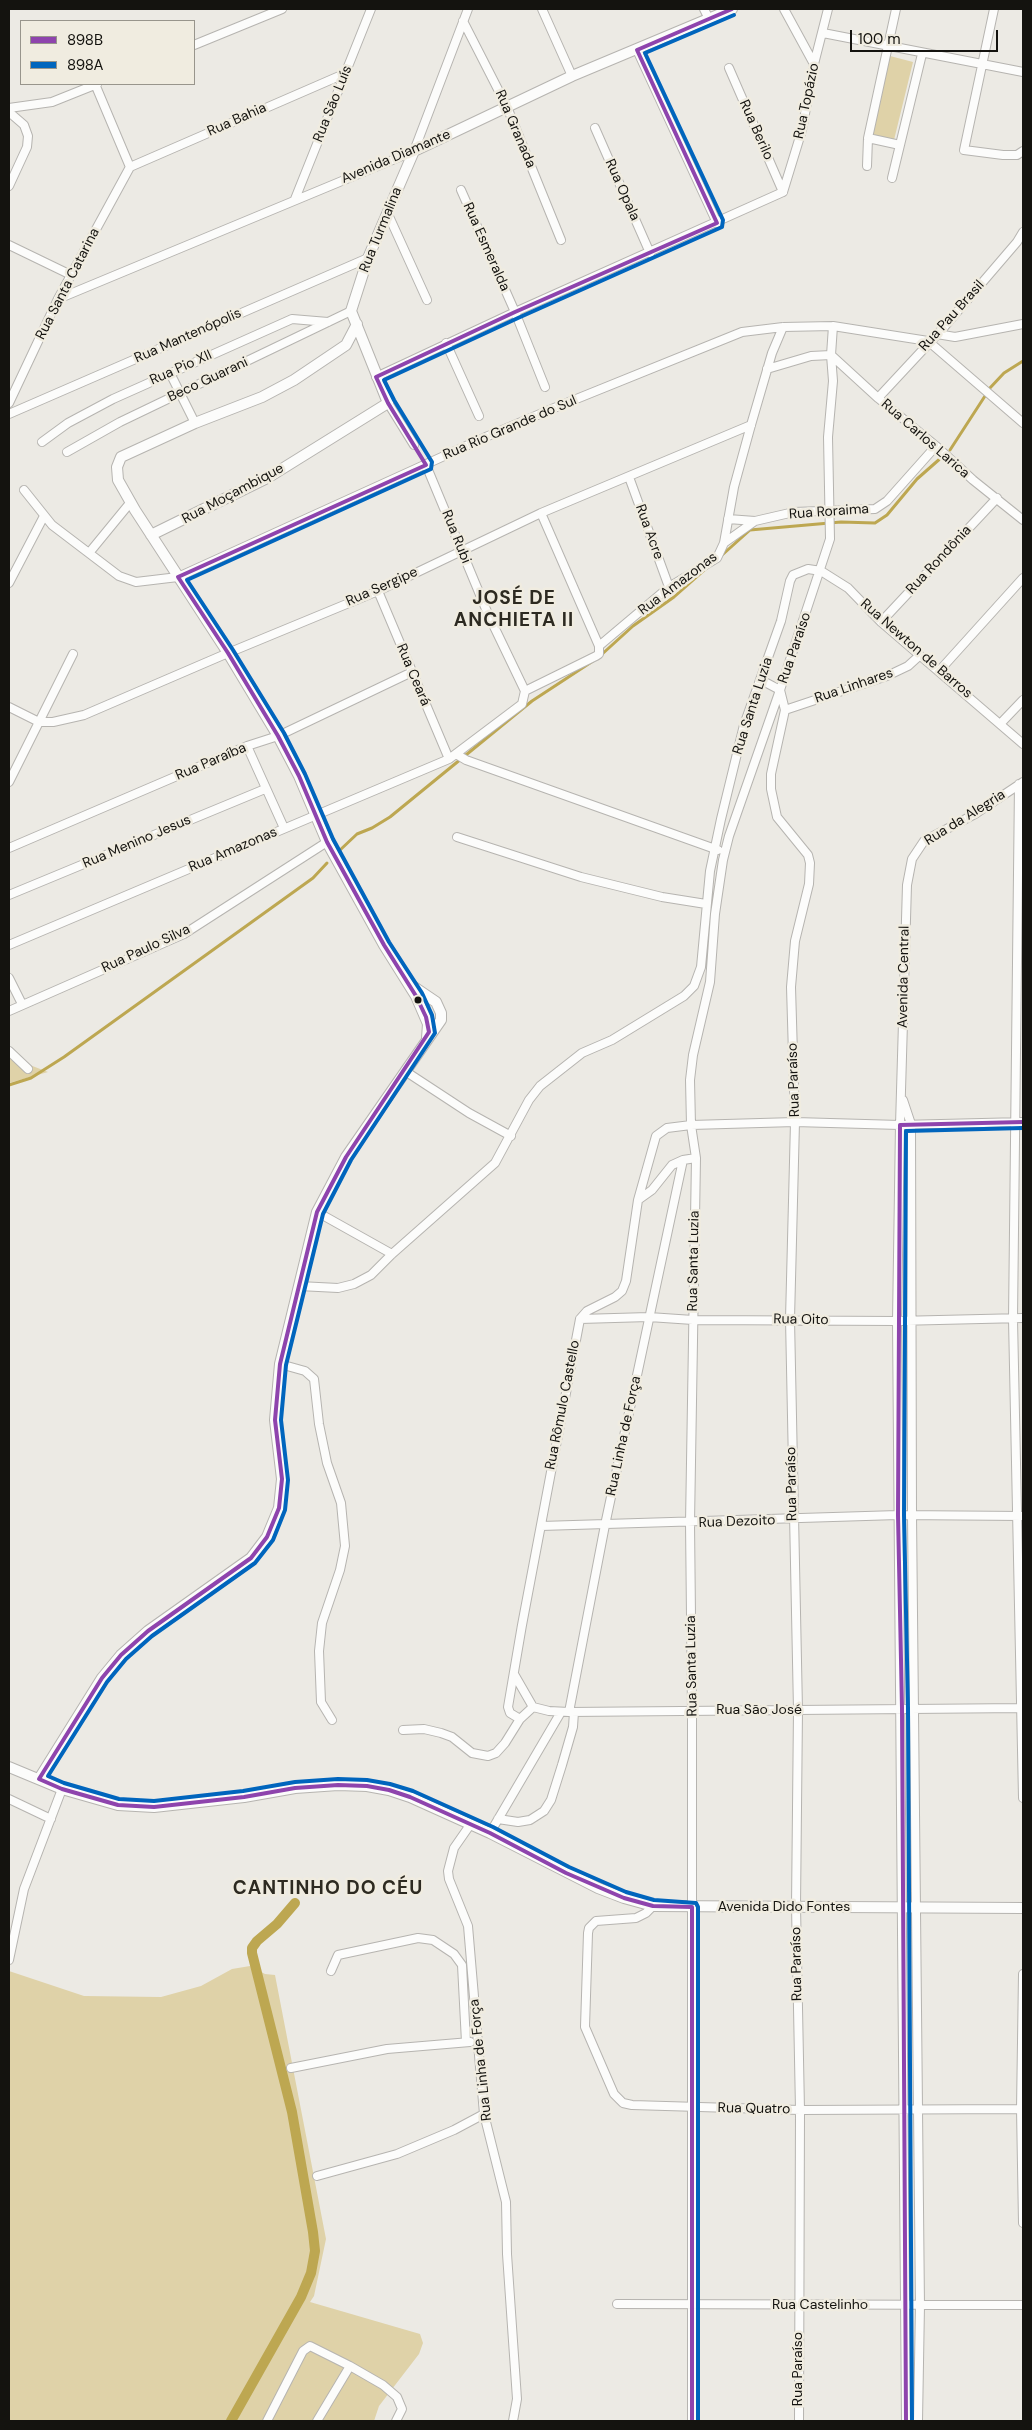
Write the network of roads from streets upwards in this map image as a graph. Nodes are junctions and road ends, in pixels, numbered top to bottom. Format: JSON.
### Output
{"nodes":[{"id":1,"x":282,"y":9,"type":"edge"},
{"id":2,"x":371,"y":9,"type":"edge"},
{"id":3,"x":468,"y":9,"type":"edge"},
{"id":4,"x":542,"y":9,"type":"edge"},
{"id":5,"x":704,"y":9,"type":"edge"},
{"id":6,"x":732,"y":9,"type":"edge"},
{"id":7,"x":784,"y":9,"type":"edge"},
{"id":8,"x":828,"y":9,"type":"edge"},
{"id":9,"x":896,"y":9,"type":"edge"},
{"id":10,"x":994,"y":9,"type":"edge"},
{"id":11,"x":709,"y":19,"type":"junction"},
{"id":12,"x":463,"y":21,"type":"junction"},
{"id":13,"x":823,"y":33,"type":"junction"},
{"id":14,"x":195,"y":45,"type":"edge"},
{"id":15,"x":889,"y":47,"type":"junction"},
{"id":16,"x":637,"y":50,"type":"junction"},
{"id":17,"x":922,"y":54,"type":"junction"},
{"id":18,"x":814,"y":64,"type":"junction"},
{"id":19,"x":984,"y":65,"type":"junction"},
{"id":20,"x":729,"y":68,"type":"dead end"},
{"id":21,"x":1023,"y":72,"type":"edge"},
{"id":22,"x":344,"y":74,"type":"junction"},
{"id":23,"x":572,"y":76,"type":"junction"},
{"id":24,"x":94,"y":85,"type":"edge"},
{"id":25,"x":96,"y":85,"type":"edge"},
{"id":26,"x":507,"y":107,"type":"junction"},
{"id":27,"x":9,"y":108,"type":"edge"},
{"id":28,"x":9,"y":112,"type":"edge"},
{"id":29,"x":595,"y":128,"type":"dead end"},
{"id":30,"x":868,"y":138,"type":"junction"},
{"id":31,"x":900,"y":145,"type":"junction"},
{"id":32,"x":414,"y":151,"type":"junction"},
{"id":33,"x":1023,"y":152,"type":"edge"},
{"id":34,"x":867,"y":166,"type":"dead end"},
{"id":35,"x":130,"y":167,"type":"junction"},
{"id":36,"x":892,"y":178,"type":"dead end"},
{"id":37,"x":9,"y":186,"type":"edge"},
{"id":38,"x":460,"y":190,"type":"dead end"},
{"id":39,"x":783,"y":192,"type":"junction"},
{"id":40,"x":295,"y":199,"type":"junction"},
{"id":41,"x":387,"y":212,"type":"junction"},
{"id":42,"x":717,"y":223,"type":"junction"},
{"id":43,"x":1023,"y":232,"type":"edge"},
{"id":44,"x":561,"y":240,"type":"dead end"},
{"id":45,"x":1020,"y":242,"type":"edge"},
{"id":46,"x":9,"y":245,"type":"edge"},
{"id":47,"x":650,"y":253,"type":"junction"},
{"id":48,"x":368,"y":258,"type":"junction"},
{"id":49,"x":71,"y":275,"type":"junction"},
{"id":50,"x":58,"y":299,"type":"junction"},
{"id":51,"x":428,"y":300,"type":"dead end"},
{"id":52,"x":351,"y":311,"type":"junction"},
{"id":53,"x":515,"y":312,"type":"junction"},
{"id":54,"x":329,"y":322,"type":"junction"},
{"id":55,"x":356,"y":324,"type":"junction"},
{"id":56,"x":1023,"y":324,"type":"edge"},
{"id":57,"x":833,"y":326,"type":"junction"},
{"id":58,"x":783,"y":327,"type":"junction"},
{"id":59,"x":937,"y":334,"type":"junction"},
{"id":60,"x":928,"y":341,"type":"junction"},
{"id":61,"x":446,"y":343,"type":"junction"},
{"id":62,"x":346,"y":346,"type":"junction"},
{"id":63,"x":366,"y":350,"type":"junction"},
{"id":64,"x":831,"y":355,"type":"junction"},
{"id":65,"x":767,"y":369,"type":"junction"},
{"id":66,"x":170,"y":373,"type":"junction"},
{"id":67,"x":376,"y":377,"type":"junction"},
{"id":68,"x":545,"y":387,"type":"dead end"},
{"id":69,"x":180,"y":394,"type":"junction"},
{"id":70,"x":878,"y":398,"type":"junction"},
{"id":71,"x":9,"y":403,"type":"edge"},
{"id":72,"x":388,"y":403,"type":"junction"},
{"id":73,"x":9,"y":414,"type":"edge"},
{"id":74,"x":479,"y":416,"type":"dead end"},
{"id":75,"x":195,"y":423,"type":"junction"},
{"id":76,"x":1023,"y":423,"type":"edge"},
{"id":77,"x":751,"y":425,"type":"junction"},
{"id":78,"x":42,"y":442,"type":"dead end"},
{"id":79,"x":414,"y":445,"type":"dead end"},
{"id":80,"x":936,"y":446,"type":"junction"},
{"id":81,"x":67,"y":452,"type":"dead end"},
{"id":82,"x":426,"y":465,"type":"junction"},
{"id":83,"x":629,"y":477,"type":"junction"},
{"id":84,"x":24,"y":490,"type":"dead end"},
{"id":85,"x":997,"y":498,"type":"junction"},
{"id":86,"x":130,"y":503,"type":"junction"},
{"id":87,"x":541,"y":513,"type":"junction"},
{"id":88,"x":830,"y":515,"type":"junction"},
{"id":89,"x":44,"y":516,"type":"junction"},
{"id":90,"x":728,"y":519,"type":"junction"},
{"id":91,"x":1023,"y":520,"type":"edge"},
{"id":92,"x":755,"y":521,"type":"junction"},
{"id":93,"x":151,"y":535,"type":"junction"},
{"id":94,"x":724,"y":543,"type":"junction"},
{"id":95,"x":460,"y":550,"type":"junction"},
{"id":96,"x":89,"y":553,"type":"junction"},
{"id":97,"x":821,"y":570,"type":"junction"},
{"id":98,"x":178,"y":577,"type":"junction"},
{"id":99,"x":1023,"y":578,"type":"edge"},
{"id":100,"x":9,"y":584,"type":"edge"},
{"id":101,"x":669,"y":587,"type":"junction"},
{"id":102,"x":378,"y":591,"type":"junction"},
{"id":103,"x":881,"y":622,"type":"junction"},
{"id":104,"x":599,"y":646,"type":"junction"},
{"id":105,"x":228,"y":652,"type":"junction"},
{"id":106,"x":73,"y":654,"type":"dead end"},
{"id":107,"x":920,"y":656,"type":"junction"},
{"id":108,"x":940,"y":670,"type":"junction"},
{"id":109,"x":412,"y":672,"type":"junction"},
{"id":110,"x":761,"y":680,"type":"junction"},
{"id":111,"x":780,"y":690,"type":"junction"},
{"id":112,"x":525,"y":691,"type":"junction"},
{"id":113,"x":1023,"y":700,"type":"edge"},
{"id":114,"x":9,"y":707,"type":"edge"},
{"id":115,"x":785,"y":710,"type":"junction"},
{"id":116,"x":39,"y":722,"type":"junction"},
{"id":117,"x":1001,"y":723,"type":"junction"},
{"id":118,"x":278,"y":736,"type":"junction"},
{"id":119,"x":1023,"y":744,"type":"edge"},
{"id":120,"x":247,"y":746,"type":"junction"},
{"id":121,"x":454,"y":756,"type":"junction"},
{"id":122,"x":9,"y":782,"type":"edge"},
{"id":123,"x":1021,"y":783,"type":"edge"},
{"id":124,"x":265,"y":789,"type":"junction"},
{"id":125,"x":316,"y":814,"type":"junction"},
{"id":126,"x":284,"y":828,"type":"junction"},
{"id":127,"x":457,"y":838,"type":"dead end"},
{"id":128,"x":327,"y":842,"type":"junction"},
{"id":129,"x":9,"y":848,"type":"edge"},
{"id":130,"x":714,"y":849,"type":"junction"},
{"id":131,"x":725,"y":852,"type":"junction"},
{"id":132,"x":912,"y":859,"type":"joint"},
{"id":133,"x":9,"y":895,"type":"edge"},
{"id":134,"x":706,"y":904,"type":"junction"},
{"id":135,"x":9,"y":945,"type":"edge"},
{"id":136,"x":9,"y":978,"type":"edge"},
{"id":137,"x":408,"y":983,"type":"junction"},
{"id":138,"x":22,"y":1004,"type":"junction"},
{"id":139,"x":9,"y":1011,"type":"edge"},
{"id":140,"x":427,"y":1038,"type":"junction"},
{"id":141,"x":9,"y":1051,"type":"edge"},
{"id":142,"x":28,"y":1069,"type":"dead end"},
{"id":143,"x":405,"y":1071,"type":"junction"},
{"id":144,"x":901,"y":1096,"type":"junction"},
{"id":145,"x":795,"y":1122,"type":"junction"},
{"id":146,"x":1020,"y":1122,"type":"edge"},
{"id":147,"x":911,"y":1124,"type":"junction"},
{"id":148,"x":691,"y":1125,"type":"junction"},
{"id":149,"x":900,"y":1125,"type":"junction"},
{"id":150,"x":511,"y":1136,"type":"junction"},
{"id":151,"x":696,"y":1158,"type":"junction"},
{"id":152,"x":683,"y":1160,"type":"junction"},
{"id":153,"x":638,"y":1200,"type":"junction"},
{"id":154,"x":317,"y":1212,"type":"junction"},
{"id":155,"x":392,"y":1254,"type":"junction"},
{"id":156,"x":299,"y":1286,"type":"junction"},
{"id":157,"x":649,"y":1317,"type":"junction"},
{"id":158,"x":1023,"y":1318,"type":"edge"},
{"id":159,"x":580,"y":1319,"type":"junction"},
{"id":160,"x":790,"y":1319,"type":"junction"},
{"id":161,"x":1013,"y":1319,"type":"junction"},
{"id":162,"x":693,"y":1320,"type":"junction"},
{"id":163,"x":897,"y":1321,"type":"junction"},
{"id":164,"x":912,"y":1321,"type":"junction"},
{"id":165,"x":280,"y":1364,"type":"junction"},
{"id":166,"x":898,"y":1515,"type":"junction"},
{"id":167,"x":912,"y":1515,"type":"junction"},
{"id":168,"x":1021,"y":1516,"type":"edge"},
{"id":169,"x":793,"y":1520,"type":"junction"},
{"id":170,"x":690,"y":1523,"type":"junction"},
{"id":171,"x":541,"y":1526,"type":"junction"},
{"id":172,"x":605,"y":1526,"type":"junction"},
{"id":173,"x":514,"y":1674,"type":"junction"},
{"id":174,"x":532,"y":1707,"type":"junction"},
{"id":175,"x":915,"y":1707,"type":"junction"},
{"id":176,"x":902,"y":1708,"type":"junction"},
{"id":177,"x":1023,"y":1708,"type":"edge"},
{"id":178,"x":692,"y":1710,"type":"junction"},
{"id":179,"x":798,"y":1710,"type":"junction"},
{"id":180,"x":568,"y":1712,"type":"junction"},
{"id":181,"x":520,"y":1719,"type":"junction"},
{"id":182,"x":332,"y":1720,"type":"dead end"},
{"id":183,"x":403,"y":1730,"type":"dead end"},
{"id":184,"x":9,"y":1767,"type":"edge"},
{"id":185,"x":39,"y":1779,"type":"junction"},
{"id":186,"x":62,"y":1789,"type":"junction"},
{"id":187,"x":1023,"y":1798,"type":"edge"},
{"id":188,"x":9,"y":1799,"type":"edge"},
{"id":189,"x":51,"y":1819,"type":"junction"},
{"id":190,"x":498,"y":1819,"type":"junction"},
{"id":191,"x":470,"y":1825,"type":"junction"},
{"id":192,"x":490,"y":1833,"type":"junction"},
{"id":193,"x":653,"y":1906,"type":"junction"},
{"id":194,"x":796,"y":1906,"type":"junction"},
{"id":195,"x":692,"y":1907,"type":"junction"},
{"id":196,"x":902,"y":1908,"type":"junction"},
{"id":197,"x":916,"y":1908,"type":"junction"},
{"id":198,"x":1023,"y":1908,"type":"edge"},
{"id":199,"x":9,"y":1960,"type":"edge"},
{"id":200,"x":331,"y":1971,"type":"dead end"},
{"id":201,"x":1023,"y":1974,"type":"edge"},
{"id":202,"x":466,"y":2042,"type":"junction"},
{"id":203,"x":477,"y":2042,"type":"junction"},
{"id":204,"x":291,"y":2068,"type":"dead end"},
{"id":205,"x":693,"y":2107,"type":"junction"},
{"id":206,"x":1022,"y":2109,"type":"edge"},
{"id":207,"x":800,"y":2110,"type":"junction"},
{"id":208,"x":904,"y":2110,"type":"junction"},
{"id":209,"x":917,"y":2111,"type":"junction"},
{"id":210,"x":484,"y":2114,"type":"junction"},
{"id":211,"x":317,"y":2176,"type":"dead end"},
{"id":212,"x":1023,"y":2223,"type":"edge"},
{"id":213,"x":617,"y":2304,"type":"dead end"},
{"id":214,"x":691,"y":2304,"type":"junction"},
{"id":215,"x":798,"y":2304,"type":"junction"},
{"id":216,"x":1023,"y":2304,"type":"edge"},
{"id":217,"x":906,"y":2305,"type":"junction"},
{"id":218,"x":920,"y":2305,"type":"junction"},
{"id":219,"x":350,"y":2366,"type":"junction"},
{"id":220,"x":267,"y":2421,"type":"edge"},
{"id":221,"x":317,"y":2421,"type":"edge"},
{"id":222,"x":396,"y":2421,"type":"edge"},
{"id":223,"x":513,"y":2421,"type":"edge"},
{"id":224,"x":692,"y":2421,"type":"edge"},
{"id":225,"x":799,"y":2421,"type":"edge"},
{"id":226,"x":906,"y":2421,"type":"edge"},
{"id":227,"x":918,"y":2421,"type":"edge"}],
"edges":[{"from":1,"to":14,"type":"street"},
{"from":2,"to":22,"type":"street","name":"Rua São Luís"},
{"from":3,"to":12,"type":"street","name":"Rua Turmalina"},
{"from":4,"to":23,"type":"street"},
{"from":5,"to":11,"type":"street"},
{"from":6,"to":11,"type":"street","name":"Avenida Diamante"},
{"from":7,"to":18,"type":"street"},
{"from":8,"to":13,"type":"street","name":"Rua Topázio"},
{"from":9,"to":15,"type":"street"},
{"from":10,"to":19,"type":"street"},
{"from":11,"to":16,"type":"street","name":"Avenida Diamante"},
{"from":12,"to":26,"type":"street","name":"Rua Granada"},
{"from":12,"to":32,"type":"street","name":"Rua Turmalina"},
{"from":13,"to":15,"type":"street"},
{"from":13,"to":18,"type":"street","name":"Rua Topázio"},
{"from":15,"to":17,"type":"street"},
{"from":15,"to":30,"type":"street"},
{"from":16,"to":23,"type":"street","name":"Avenida Diamante"},
{"from":16,"to":42,"type":"street"},
{"from":17,"to":19,"type":"street"},
{"from":17,"to":31,"type":"street"},
{"from":18,"to":39,"type":"street","name":"Rua Topázio"},
{"from":19,"to":21,"type":"street"},
{"from":19,"to":33,"type":"street"},
{"from":20,"to":39,"type":"street","name":"Rua Berilo"},
{"from":22,"to":35,"type":"street","name":"Rua Bahia"},
{"from":22,"to":40,"type":"street","name":"Rua São Luís"},
{"from":23,"to":26,"type":"street","name":"Avenida Diamante"},
{"from":24,"to":27,"type":"street"},
{"from":25,"to":35,"type":"street"},
{"from":26,"to":32,"type":"street","name":"Avenida Diamante"},
{"from":26,"to":44,"type":"street","name":"Rua Granada"},
{"from":28,"to":37,"type":"street"},
{"from":29,"to":47,"type":"street","name":"Rua Opala"},
{"from":30,"to":31,"type":"street"},
{"from":30,"to":34,"type":"street"},
{"from":31,"to":36,"type":"street"},
{"from":32,"to":40,"type":"street","name":"Avenida Diamante"},
{"from":32,"to":41,"type":"street","name":"Rua Turmalina"},
{"from":35,"to":49,"type":"street","name":"Rua Santa Catarina"},
{"from":38,"to":53,"type":"street","name":"Rua Esmeralda"},
{"from":39,"to":42,"type":"street"},
{"from":40,"to":50,"type":"street","name":"Avenida Diamante"},
{"from":41,"to":48,"type":"street","name":"Rua Turmalina"},
{"from":41,"to":51,"type":"street"},
{"from":42,"to":47,"type":"street"},
{"from":43,"to":45,"type":"street","name":"Rua Pau Brasil"},
{"from":45,"to":59,"type":"street","name":"Rua Pau Brasil"},
{"from":46,"to":49,"type":"street"},
{"from":47,"to":53,"type":"street"},
{"from":48,"to":52,"type":"street","name":"Rua Turmalina"},
{"from":48,"to":73,"type":"street","name":"Rua Mantenópolis"},
{"from":49,"to":50,"type":"street","name":"Rua Santa Catarina"},
{"from":50,"to":71,"type":"street","name":"Rua Santa Catarina"},
{"from":52,"to":54,"type":"street","name":"Beco Guarani"},
{"from":52,"to":55,"type":"street"},
{"from":53,"to":61,"type":"street"},
{"from":53,"to":68,"type":"street","name":"Rua Esmeralda"},
{"from":54,"to":66,"type":"street","name":"Rua Pio XII"},
{"from":54,"to":69,"type":"street","name":"Beco Guarani"},
{"from":55,"to":62,"type":"street"},
{"from":55,"to":63,"type":"street"},
{"from":56,"to":59,"type":"street"},
{"from":57,"to":58,"type":"street","name":"Rua Rio Grande do Sul"},
{"from":57,"to":60,"type":"street","name":"Rua Rio Grande do Sul"},
{"from":57,"to":64,"type":"street","name":"Rua Paraíso"},
{"from":58,"to":65,"type":"street","name":"Rua Amazonas"},
{"from":58,"to":82,"type":"street","name":"Rua Rio Grande do Sul"},
{"from":59,"to":60,"type":"street","name":"Rua Pau Brasil"},
{"from":60,"to":70,"type":"street","name":"Rua Pau Brasil"},
{"from":60,"to":76,"type":"street"},
{"from":61,"to":67,"type":"street"},
{"from":61,"to":74,"type":"street"},
{"from":62,"to":63,"type":"street"},
{"from":62,"to":75,"type":"street"},
{"from":63,"to":67,"type":"street"},
{"from":64,"to":65,"type":"street"},
{"from":64,"to":70,"type":"street","name":"Rua Carlos Larica"},
{"from":64,"to":88,"type":"street","name":"Rua Paraíso"},
{"from":65,"to":77,"type":"street","name":"Rua Amazonas"},
{"from":66,"to":69,"type":"street"},
{"from":66,"to":78,"type":"street","name":"Rua Pio XII"},
{"from":67,"to":72,"type":"street"},
{"from":69,"to":75,"type":"street"},
{"from":69,"to":81,"type":"street","name":"Beco Guarani"},
{"from":70,"to":80,"type":"street","name":"Rua Carlos Larica"},
{"from":72,"to":79,"type":"street"},
{"from":72,"to":93,"type":"street","name":"Rua Moçambique"},
{"from":75,"to":86,"type":"street"},
{"from":77,"to":83,"type":"street","name":"Rua Sergipe"},
{"from":77,"to":90,"type":"street","name":"Rua Amazonas"},
{"from":80,"to":85,"type":"street","name":"Rua Carlos Larica"},
{"from":80,"to":88,"type":"street","name":"Rua Roraima"},
{"from":82,"to":95,"type":"street","name":"Rua Rubi"},
{"from":82,"to":98,"type":"street","name":"Rua Rio Grande do Sul"},
{"from":83,"to":87,"type":"street","name":"Rua Sergipe"},
{"from":83,"to":101,"type":"street","name":"Rua Acre"},
{"from":84,"to":89,"type":"street","name":"Rua Rio Grande do Sul"},
{"from":85,"to":91,"type":"street","name":"Rua Carlos Larica"},
{"from":85,"to":103,"type":"street","name":"Rua Rondônia"},
{"from":86,"to":93,"type":"street"},
{"from":86,"to":96,"type":"street"},
{"from":87,"to":95,"type":"street","name":"Rua Sergipe"},
{"from":87,"to":104,"type":"street"},
{"from":88,"to":92,"type":"street","name":"Rua Roraima"},
{"from":88,"to":97,"type":"street","name":"Rua Paraíso"},
{"from":89,"to":96,"type":"street","name":"Rua Rio Grande do Sul"},
{"from":89,"to":100,"type":"street"},
{"from":90,"to":92,"type":"street","name":"Rua Roraima"},
{"from":90,"to":94,"type":"street","name":"Rua Amazonas"},
{"from":92,"to":94,"type":"street","name":"Rua Roraima"},
{"from":93,"to":98,"type":"street"},
{"from":94,"to":101,"type":"street","name":"Rua Amazonas"},
{"from":95,"to":102,"type":"street","name":"Rua Sergipe"},
{"from":95,"to":112,"type":"street","name":"Rua Rubi"},
{"from":96,"to":98,"type":"street","name":"Rua Rio Grande do Sul"},
{"from":97,"to":103,"type":"street","name":"Rua Newton de Barros"},
{"from":97,"to":110,"type":"street","name":"Rua Santa Luzia"},
{"from":97,"to":111,"type":"street","name":"Rua Paraíso"},
{"from":98,"to":105,"type":"street"},
{"from":99,"to":108,"type":"street"},
{"from":101,"to":104,"type":"street","name":"Rua Amazonas"},
{"from":102,"to":105,"type":"street","name":"Rua Sergipe"},
{"from":102,"to":109,"type":"street","name":"Rua Ceará"},
{"from":103,"to":107,"type":"street","name":"Rua Newton de Barros"},
{"from":104,"to":112,"type":"street","name":"Rua Amazonas"},
{"from":105,"to":116,"type":"street","name":"Rua Sergipe"},
{"from":105,"to":118,"type":"street"},
{"from":106,"to":116,"type":"street"},
{"from":107,"to":108,"type":"street","name":"Rua Newton de Barros"},
{"from":107,"to":115,"type":"street","name":"Rua Linhares"},
{"from":108,"to":117,"type":"street","name":"Rua Newton de Barros"},
{"from":109,"to":118,"type":"street","name":"Rua Paraíba"},
{"from":109,"to":121,"type":"street","name":"Rua Ceará"},
{"from":110,"to":111,"type":"street"},
{"from":110,"to":130,"type":"street","name":"Rua Santa Luzia"},
{"from":111,"to":115,"type":"street","name":"Rua Paraíso"},
{"from":111,"to":131,"type":"street","name":"Rua Santa Luzia"},
{"from":112,"to":121,"type":"street","name":"Rua Amazonas"},
{"from":113,"to":117,"type":"street"},
{"from":114,"to":116,"type":"street"},
{"from":115,"to":145,"type":"street","name":"Rua Paraíso"},
{"from":116,"to":122,"type":"street"},
{"from":117,"to":119,"type":"street","name":"Rua Newton de Barros"},
{"from":118,"to":120,"type":"street","name":"Rua Paraíba"},
{"from":118,"to":125,"type":"street"},
{"from":120,"to":124,"type":"street"},
{"from":120,"to":129,"type":"street","name":"Rua Paraíba"},
{"from":121,"to":125,"type":"street","name":"Rua Amazonas"},
{"from":121,"to":130,"type":"street"},
{"from":123,"to":132,"type":"street","name":"Rua da Alegria"},
{"from":123,"to":146,"type":"street"},
{"from":124,"to":126,"type":"street"},
{"from":124,"to":133,"type":"street","name":"Rua Menino Jesus"},
{"from":125,"to":126,"type":"street","name":"Rua Amazonas"},
{"from":125,"to":128,"type":"street"},
{"from":126,"to":135,"type":"street","name":"Rua Amazonas"},
{"from":127,"to":134,"type":"street"},
{"from":128,"to":137,"type":"street"},
{"from":128,"to":138,"type":"street","name":"Rua Paulo Silva"},
{"from":130,"to":131,"type":"street"},
{"from":130,"to":134,"type":"street","name":"Rua Santa Luzia"},
{"from":131,"to":148,"type":"street","name":"Rua Santa Luzia"},
{"from":132,"to":144,"type":"street","name":"Avenida Central"},
{"from":134,"to":150,"type":"street","name":"Rua Santa Luzia"},
{"from":136,"to":138,"type":"street"},
{"from":137,"to":140,"type":"street"},
{"from":137,"to":140,"type":"street"},
{"from":138,"to":139,"type":"street","name":"Rua Paulo Silva"},
{"from":140,"to":143,"type":"street"},
{"from":141,"to":142,"type":"street"},
{"from":143,"to":150,"type":"street"},
{"from":143,"to":154,"type":"street"},
{"from":144,"to":147,"type":"street","name":"Avenida Central"},
{"from":144,"to":149,"type":"street","name":"Avenida Central"},
{"from":145,"to":148,"type":"street"},
{"from":145,"to":149,"type":"street"},
{"from":145,"to":160,"type":"street","name":"Rua Paraíso"},
{"from":146,"to":147,"type":"street"},
{"from":146,"to":161,"type":"street"},
{"from":147,"to":149,"type":"street"},
{"from":147,"to":164,"type":"street","name":"Avenida Central"},
{"from":148,"to":151,"type":"street","name":"Rua Santa Luzia"},
{"from":148,"to":153,"type":"street"},
{"from":149,"to":163,"type":"street","name":"Avenida Central"},
{"from":150,"to":155,"type":"street","name":"Rua Santa Luzia"},
{"from":151,"to":152,"type":"street"},
{"from":151,"to":162,"type":"street","name":"Rua Santa Luzia"},
{"from":152,"to":153,"type":"street"},
{"from":152,"to":157,"type":"street","name":"Rua Linha de Força"},
{"from":153,"to":159,"type":"street"},
{"from":154,"to":155,"type":"street"},
{"from":154,"to":156,"type":"street"},
{"from":155,"to":156,"type":"street","name":"Rua Santa Luzia"},
{"from":156,"to":165,"type":"street"},
{"from":157,"to":159,"type":"street","name":"Rua Oito"},
{"from":157,"to":162,"type":"street","name":"Rua Oito"},
{"from":157,"to":172,"type":"street","name":"Rua Linha de Força"},
{"from":158,"to":161,"type":"street","name":"Rua Oito"},
{"from":159,"to":171,"type":"street","name":"Rua Rômulo Castello"},
{"from":160,"to":162,"type":"street","name":"Rua Oito"},
{"from":160,"to":163,"type":"street","name":"Rua Oito"},
{"from":160,"to":169,"type":"street","name":"Rua Paraíso"},
{"from":161,"to":164,"type":"street","name":"Rua Oito"},
{"from":161,"to":168,"type":"street"},
{"from":162,"to":170,"type":"street","name":"Rua Santa Luzia"},
{"from":163,"to":164,"type":"street","name":"Rua Oito"},
{"from":163,"to":166,"type":"street","name":"Avenida Central"},
{"from":164,"to":167,"type":"street","name":"Avenida Central"},
{"from":165,"to":182,"type":"street"},
{"from":165,"to":185,"type":"street"},
{"from":166,"to":167,"type":"street","name":"Rua Dezoito"},
{"from":166,"to":169,"type":"street","name":"Rua Dezoito"},
{"from":166,"to":176,"type":"street","name":"Avenida Central"},
{"from":167,"to":168,"type":"street","name":"Rua Dezoito"},
{"from":167,"to":175,"type":"street","name":"Avenida Central"},
{"from":168,"to":177,"type":"street"},
{"from":169,"to":170,"type":"street","name":"Rua Dezoito"},
{"from":169,"to":179,"type":"street","name":"Rua Paraíso"},
{"from":170,"to":172,"type":"street","name":"Rua Dezoito"},
{"from":170,"to":178,"type":"street","name":"Rua Santa Luzia"},
{"from":171,"to":172,"type":"street","name":"Rua Dezoito"},
{"from":171,"to":173,"type":"street","name":"Rua Rômulo Castello"},
{"from":172,"to":180,"type":"street","name":"Rua Linha de Força"},
{"from":173,"to":174,"type":"street"},
{"from":173,"to":181,"type":"street","name":"Rua Rômulo Castello"},
{"from":174,"to":180,"type":"street","name":"Rua São José"},
{"from":174,"to":181,"type":"street"},
{"from":175,"to":176,"type":"street","name":"Rua São José"},
{"from":175,"to":177,"type":"street","name":"Rua São José"},
{"from":175,"to":197,"type":"street","name":"Avenida Central"},
{"from":176,"to":179,"type":"street","name":"Rua São José"},
{"from":176,"to":196,"type":"street","name":"Avenida Central"},
{"from":177,"to":187,"type":"street"},
{"from":178,"to":179,"type":"street","name":"Rua São José"},
{"from":178,"to":180,"type":"street","name":"Rua São José"},
{"from":178,"to":195,"type":"street","name":"Rua Santa Luzia"},
{"from":179,"to":194,"type":"street","name":"Rua Paraíso"},
{"from":180,"to":190,"type":"street","name":"Rua Linha de Força"},
{"from":180,"to":190,"type":"street"},
{"from":181,"to":183,"type":"street"},
{"from":184,"to":185,"type":"street","name":"Avenida Dido Fontes"},
{"from":185,"to":186,"type":"street","name":"Avenida Dido Fontes"},
{"from":186,"to":189,"type":"street"},
{"from":186,"to":191,"type":"street","name":"Avenida Dido Fontes"},
{"from":188,"to":189,"type":"street"},
{"from":189,"to":199,"type":"street"},
{"from":190,"to":192,"type":"street","name":"Rua Linha de Força"},
{"from":191,"to":192,"type":"street","name":"Avenida Dido Fontes"},
{"from":191,"to":203,"type":"street","name":"Rua Linha de Força"},
{"from":192,"to":193,"type":"street","name":"Avenida Dido Fontes"},
{"from":193,"to":195,"type":"street","name":"Avenida Dido Fontes"},
{"from":193,"to":205,"type":"street","name":"Rua Quatro"},
{"from":194,"to":195,"type":"street","name":"Avenida Dido Fontes"},
{"from":194,"to":196,"type":"street","name":"Avenida Dido Fontes"},
{"from":194,"to":207,"type":"street","name":"Rua Paraíso"},
{"from":195,"to":205,"type":"street","name":"Rua Santa Luzia"},
{"from":196,"to":197,"type":"street","name":"Avenida Dido Fontes"},
{"from":196,"to":208,"type":"street","name":"Avenida Central"},
{"from":197,"to":198,"type":"street","name":"Avenida Dido Fontes"},
{"from":197,"to":209,"type":"street","name":"Avenida Central"},
{"from":200,"to":202,"type":"street"},
{"from":201,"to":206,"type":"street"},
{"from":202,"to":203,"type":"street"},
{"from":202,"to":204,"type":"street"},
{"from":203,"to":210,"type":"street","name":"Rua Linha de Força"},
{"from":205,"to":207,"type":"street","name":"Rua Quatro"},
{"from":205,"to":214,"type":"street","name":"Rua Santa Luzia"},
{"from":206,"to":209,"type":"street","name":"Rua Quatro"},
{"from":206,"to":212,"type":"street"},
{"from":207,"to":208,"type":"street","name":"Rua Quatro"},
{"from":207,"to":215,"type":"street","name":"Rua Paraíso"},
{"from":208,"to":209,"type":"street","name":"Rua Quatro"},
{"from":208,"to":217,"type":"street","name":"Avenida Central"},
{"from":209,"to":218,"type":"street","name":"Avenida Central"},
{"from":210,"to":211,"type":"street"},
{"from":210,"to":223,"type":"street","name":"Rua Linha de Força"},
{"from":213,"to":214,"type":"street","name":"Rua Castelinho"},
{"from":214,"to":215,"type":"street","name":"Rua Castelinho"},
{"from":214,"to":224,"type":"street","name":"Rua Santa Luzia"},
{"from":215,"to":217,"type":"street","name":"Rua Castelinho"},
{"from":215,"to":225,"type":"street","name":"Rua Paraíso"},
{"from":216,"to":218,"type":"street","name":"Rua Castelinho"},
{"from":217,"to":218,"type":"street","name":"Rua Castelinho"},
{"from":217,"to":226,"type":"street","name":"Avenida Central"},
{"from":218,"to":227,"type":"street","name":"Avenida Central"},
{"from":219,"to":220,"type":"street"},
{"from":219,"to":221,"type":"street"},
{"from":219,"to":222,"type":"street"}]}
